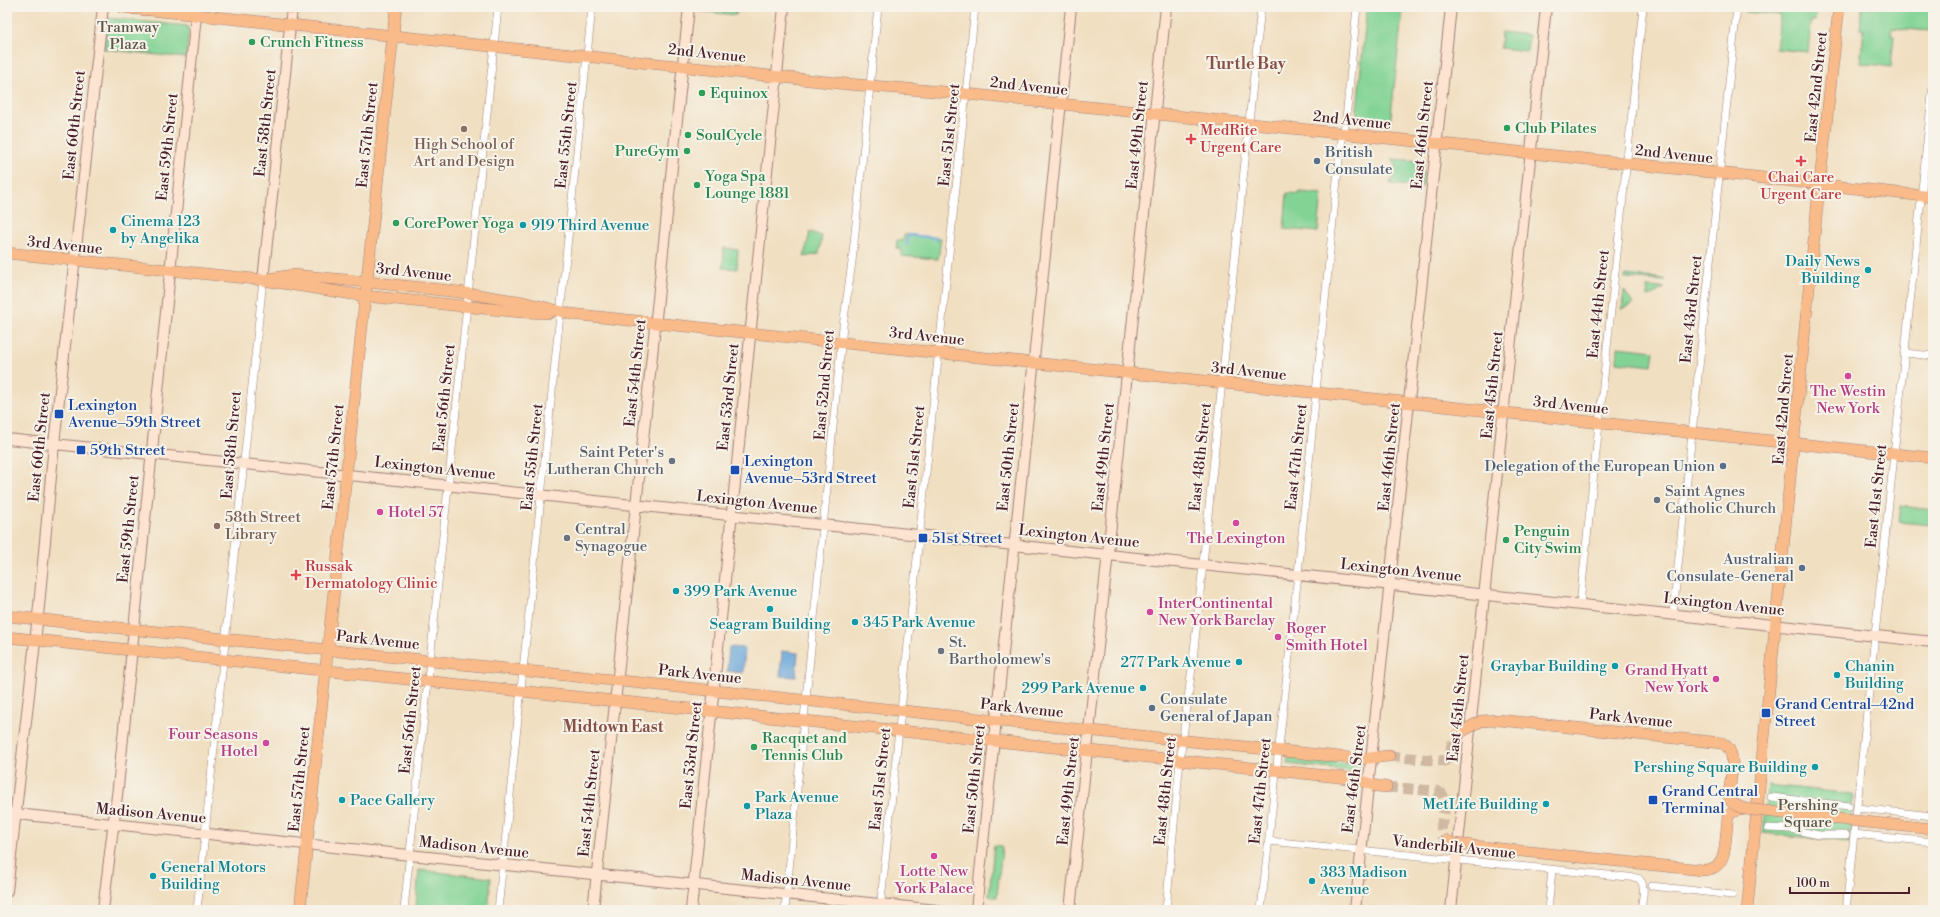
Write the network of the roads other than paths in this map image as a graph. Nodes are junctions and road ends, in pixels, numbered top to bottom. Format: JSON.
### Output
{"nodes":[{"id":1,"x":103,"y":7,"type":"edge"},
{"id":2,"x":292,"y":7,"type":"edge"},
{"id":3,"x":396,"y":7,"type":"edge"},
{"id":4,"x":498,"y":7,"type":"edge"},
{"id":5,"x":592,"y":7,"type":"edge"},
{"id":6,"x":689,"y":7,"type":"edge"},
{"id":7,"x":784,"y":7,"type":"edge"},
{"id":8,"x":878,"y":7,"type":"edge"},
{"id":9,"x":975,"y":7,"type":"edge"},
{"id":10,"x":1071,"y":7,"type":"edge"},
{"id":11,"x":1166,"y":7,"type":"edge"},
{"id":12,"x":1261,"y":7,"type":"edge"},
{"id":13,"x":1357,"y":7,"type":"edge"},
{"id":14,"x":1451,"y":7,"type":"edge"},
{"id":15,"x":1546,"y":7,"type":"edge"},
{"id":16,"x":1643,"y":7,"type":"edge"},
{"id":17,"x":1737,"y":7,"type":"edge"},
{"id":18,"x":1839,"y":7,"type":"edge"},
{"id":19,"x":137,"y":8,"type":"edge"},
{"id":20,"x":194,"y":10,"type":"edge"},
{"id":21,"x":290,"y":24,"type":"junction"},
{"id":22,"x":393,"y":36,"type":"junction"},
{"id":23,"x":494,"y":47,"type":"junction"},
{"id":24,"x":587,"y":57,"type":"junction"},
{"id":25,"x":684,"y":65,"type":"junction"},
{"id":26,"x":777,"y":76,"type":"junction"},
{"id":27,"x":870,"y":86,"type":"junction"},
{"id":28,"x":1933,"y":86,"type":"edge"},
{"id":29,"x":966,"y":94,"type":"junction"},
{"id":30,"x":1060,"y":104,"type":"junction"},
{"id":31,"x":1155,"y":114,"type":"junction"},
{"id":32,"x":1249,"y":124,"type":"junction"},
{"id":33,"x":1343,"y":134,"type":"junction"},
{"id":34,"x":1436,"y":144,"type":"junction"},
{"id":35,"x":1532,"y":154,"type":"junction"},
{"id":36,"x":1626,"y":164,"type":"junction"},
{"id":37,"x":1719,"y":173,"type":"junction"},
{"id":38,"x":1820,"y":184,"type":"junction"},
{"id":39,"x":1921,"y":196,"type":"junction"},
{"id":40,"x":1933,"y":197,"type":"edge"},
{"id":41,"x":7,"y":253,"type":"edge"},
{"id":42,"x":74,"y":261,"type":"junction"},
{"id":43,"x":169,"y":271,"type":"junction"},
{"id":44,"x":318,"y":277,"type":"junction"},
{"id":45,"x":263,"y":280,"type":"junction"},
{"id":46,"x":366,"y":282,"type":"junction"},
{"id":47,"x":341,"y":293,"type":"junction"},
{"id":48,"x":468,"y":293,"type":"junction"},
{"id":49,"x":365,"y":296,"type":"junction"},
{"id":50,"x":466,"y":306,"type":"junction"},
{"id":51,"x":561,"y":313,"type":"junction"},
{"id":52,"x":655,"y":323,"type":"junction"},
{"id":53,"x":750,"y":333,"type":"junction"},
{"id":54,"x":842,"y":342,"type":"junction"},
{"id":55,"x":938,"y":353,"type":"junction"},
{"id":56,"x":1905,"y":353,"type":"junction"},
{"id":57,"x":1933,"y":356,"type":"edge"},
{"id":58,"x":1032,"y":363,"type":"junction"},
{"id":59,"x":1127,"y":373,"type":"junction"},
{"id":60,"x":1222,"y":383,"type":"junction"},
{"id":61,"x":1316,"y":393,"type":"junction"},
{"id":62,"x":1409,"y":403,"type":"junction"},
{"id":63,"x":1504,"y":413,"type":"junction"},
{"id":64,"x":1599,"y":423,"type":"junction"},
{"id":65,"x":1691,"y":433,"type":"junction"},
{"id":66,"x":7,"y":438,"type":"edge"},
{"id":67,"x":54,"y":444,"type":"junction"},
{"id":68,"x":1795,"y":444,"type":"junction"},
{"id":69,"x":151,"y":454,"type":"junction"},
{"id":70,"x":1894,"y":454,"type":"junction"},
{"id":71,"x":1933,"y":458,"type":"edge"},
{"id":72,"x":244,"y":463,"type":"junction"},
{"id":73,"x":346,"y":474,"type":"junction"},
{"id":74,"x":448,"y":485,"type":"junction"},
{"id":75,"x":541,"y":494,"type":"junction"},
{"id":76,"x":637,"y":504,"type":"junction"},
{"id":77,"x":731,"y":514,"type":"junction"},
{"id":78,"x":824,"y":524,"type":"junction"},
{"id":79,"x":919,"y":534,"type":"junction"},
{"id":80,"x":1014,"y":544,"type":"junction"},
{"id":81,"x":1108,"y":554,"type":"junction"},
{"id":82,"x":1201,"y":563,"type":"junction"},
{"id":83,"x":1298,"y":574,"type":"junction"},
{"id":84,"x":1391,"y":584,"type":"junction"},
{"id":85,"x":1485,"y":594,"type":"junction"},
{"id":86,"x":1580,"y":604,"type":"junction"},
{"id":87,"x":1673,"y":613,"type":"junction"},
{"id":88,"x":7,"y":616,"type":"edge"},
{"id":89,"x":37,"y":619,"type":"junction"},
{"id":90,"x":1776,"y":625,"type":"junction"},
{"id":91,"x":133,"y":629,"type":"junction"},
{"id":92,"x":1875,"y":636,"type":"junction"},
{"id":93,"x":7,"y":637,"type":"edge"},
{"id":94,"x":226,"y":639,"type":"junction"},
{"id":95,"x":35,"y":640,"type":"junction"},
{"id":96,"x":1933,"y":642,"type":"edge"},
{"id":97,"x":131,"y":650,"type":"junction"},
{"id":98,"x":328,"y":650,"type":"junction"},
{"id":99,"x":224,"y":660,"type":"junction"},
{"id":100,"x":429,"y":661,"type":"junction"},
{"id":101,"x":326,"y":670,"type":"junction"},
{"id":102,"x":522,"y":671,"type":"junction"},
{"id":103,"x":618,"y":680,"type":"junction"},
{"id":104,"x":427,"y":681,"type":"junction"},
{"id":105,"x":520,"y":690,"type":"junction"},
{"id":106,"x":712,"y":691,"type":"junction"},
{"id":107,"x":805,"y":700,"type":"junction"},
{"id":108,"x":615,"y":701,"type":"junction"},
{"id":109,"x":710,"y":710,"type":"junction"},
{"id":110,"x":900,"y":710,"type":"junction"},
{"id":111,"x":803,"y":720,"type":"junction"},
{"id":112,"x":996,"y":720,"type":"junction"},
{"id":113,"x":898,"y":730,"type":"junction"},
{"id":114,"x":1089,"y":730,"type":"junction"},
{"id":115,"x":1459,"y":733,"type":"tunnel mouth"},
{"id":116,"x":993,"y":740,"type":"junction"},
{"id":117,"x":1183,"y":740,"type":"junction"},
{"id":118,"x":1087,"y":750,"type":"junction"},
{"id":119,"x":1277,"y":750,"type":"junction"},
{"id":120,"x":1389,"y":756,"type":"tunnel mouth"},
{"id":121,"x":1372,"y":757,"type":"junction"},
{"id":122,"x":1180,"y":760,"type":"junction"},
{"id":123,"x":1275,"y":770,"type":"junction"},
{"id":124,"x":1369,"y":783,"type":"junction"},
{"id":125,"x":1386,"y":787,"type":"tunnel mouth"},
{"id":126,"x":1771,"y":797,"type":"dead end"},
{"id":127,"x":1849,"y":806,"type":"dead end"},
{"id":128,"x":1857,"y":808,"type":"junction"},
{"id":129,"x":1745,"y":809,"type":"junction"},
{"id":130,"x":11,"y":813,"type":"edge"},
{"id":131,"x":1933,"y":816,"type":"edge"},
{"id":132,"x":113,"y":824,"type":"junction"},
{"id":133,"x":1768,"y":828,"type":"dead end"},
{"id":134,"x":1933,"y":829,"type":"edge"},
{"id":135,"x":205,"y":833,"type":"junction"},
{"id":136,"x":1854,"y":834,"type":"junction"},
{"id":137,"x":1846,"y":835,"type":"dead end"},
{"id":138,"x":1269,"y":841,"type":"junction"},
{"id":139,"x":1447,"y":842,"type":"dead end"},
{"id":140,"x":1933,"y":842,"type":"edge"},
{"id":141,"x":307,"y":844,"type":"junction"},
{"id":142,"x":1361,"y":851,"type":"junction"},
{"id":143,"x":409,"y":855,"type":"junction"},
{"id":144,"x":1457,"y":861,"type":"junction"},
{"id":145,"x":502,"y":865,"type":"junction"},
{"id":146,"x":1552,"y":870,"type":"junction"},
{"id":147,"x":597,"y":875,"type":"junction"},
{"id":148,"x":693,"y":885,"type":"junction"},
{"id":149,"x":1652,"y":886,"type":"dead end"},
{"id":150,"x":7,"y":891,"type":"edge"},
{"id":151,"x":786,"y":894,"type":"junction"},
{"id":152,"x":1732,"y":895,"type":"dead end"},
{"id":153,"x":880,"y":907,"type":"edge"},
{"id":154,"x":103,"y":910,"type":"edge"},
{"id":155,"x":197,"y":910,"type":"edge"},
{"id":156,"x":300,"y":910,"type":"edge"},
{"id":157,"x":404,"y":910,"type":"edge"},
{"id":158,"x":498,"y":910,"type":"edge"},
{"id":159,"x":593,"y":910,"type":"edge"},
{"id":160,"x":690,"y":910,"type":"edge"},
{"id":161,"x":784,"y":910,"type":"edge"},
{"id":162,"x":937,"y":910,"type":"edge"},
{"id":163,"x":976,"y":910,"type":"edge"},
{"id":164,"x":1070,"y":910,"type":"edge"},
{"id":165,"x":1166,"y":910,"type":"edge"},
{"id":166,"x":1261,"y":910,"type":"edge"},
{"id":167,"x":1355,"y":910,"type":"edge"},
{"id":168,"x":1451,"y":910,"type":"edge"},
{"id":169,"x":1548,"y":910,"type":"edge"},
{"id":170,"x":1641,"y":910,"type":"edge"},
{"id":171,"x":1747,"y":910,"type":"edge"},
{"id":172,"x":1846,"y":910,"type":"edge"}],
"edges":[{"from":1,"to":42,"type":"main road","name":"East 60th Street"},
{"from":2,"to":21,"type":"main road","name":"East 58th Street"},
{"from":3,"to":22,"type":"main road","name":"East 57th Street"},
{"from":4,"to":23,"type":"street","name":"East 56th Street"},
{"from":5,"to":24,"type":"street","name":"East 55th Street"},
{"from":6,"to":25,"type":"main road","name":"East 54th Street"},
{"from":7,"to":26,"type":"main road","name":"East 53rd Street"},
{"from":8,"to":27,"type":"street","name":"East 52nd Street"},
{"from":9,"to":29,"type":"street","name":"East 51st Street"},
{"from":10,"to":30,"type":"main road","name":"East 50th Street"},
{"from":11,"to":31,"type":"main road","name":"East 49th Street"},
{"from":12,"to":32,"type":"street","name":"East 48th Street"},
{"from":13,"to":33,"type":"street","name":"East 47th Street"},
{"from":14,"to":34,"type":"main road","name":"East 46th Street"},
{"from":15,"to":35,"type":"main road","name":"East 45th Street"},
{"from":16,"to":36,"type":"street","name":"East 44th Street"},
{"from":17,"to":37,"type":"street","name":"East 43rd Street"},
{"from":18,"to":38,"type":"main road","name":"East 42nd Street"},
{"from":19,"to":20,"type":"main road","name":"2nd Avenue"},
{"from":20,"to":21,"type":"main road","name":"2nd Avenue"},
{"from":20,"to":43,"type":"main road","name":"East 59th Street"},
{"from":21,"to":22,"type":"main road","name":"2nd Avenue"},
{"from":21,"to":45,"type":"main road","name":"East 58th Street"},
{"from":22,"to":23,"type":"main road","name":"2nd Avenue"},
{"from":22,"to":46,"type":"main road","name":"East 57th Street"},
{"from":23,"to":24,"type":"main road","name":"2nd Avenue"},
{"from":23,"to":48,"type":"street","name":"East 56th Street"},
{"from":24,"to":25,"type":"main road","name":"2nd Avenue"},
{"from":24,"to":51,"type":"street","name":"East 55th Street"},
{"from":25,"to":26,"type":"main road","name":"2nd Avenue"},
{"from":25,"to":52,"type":"main road","name":"East 54th Street"},
{"from":26,"to":27,"type":"main road","name":"2nd Avenue"},
{"from":26,"to":53,"type":"main road","name":"East 53rd Street"},
{"from":27,"to":29,"type":"main road","name":"2nd Avenue"},
{"from":27,"to":54,"type":"street","name":"East 52nd Street"},
{"from":28,"to":39,"type":"street","name":"East 41st Street"},
{"from":29,"to":30,"type":"main road","name":"2nd Avenue"},
{"from":29,"to":55,"type":"street","name":"East 51st Street"},
{"from":30,"to":31,"type":"main road","name":"2nd Avenue"},
{"from":30,"to":58,"type":"main road","name":"East 50th Street"},
{"from":31,"to":32,"type":"main road","name":"2nd Avenue"},
{"from":31,"to":59,"type":"main road","name":"East 49th Street"},
{"from":32,"to":33,"type":"main road","name":"2nd Avenue"},
{"from":32,"to":60,"type":"street","name":"East 48th Street"},
{"from":33,"to":34,"type":"main road","name":"2nd Avenue"},
{"from":33,"to":61,"type":"street","name":"East 47th Street"},
{"from":34,"to":35,"type":"main road","name":"2nd Avenue"},
{"from":34,"to":62,"type":"main road","name":"East 46th Street"},
{"from":35,"to":36,"type":"main road","name":"2nd Avenue"},
{"from":35,"to":63,"type":"main road","name":"East 45th Street"},
{"from":36,"to":37,"type":"main road","name":"2nd Avenue"},
{"from":36,"to":64,"type":"street","name":"East 44th Street"},
{"from":37,"to":38,"type":"main road","name":"2nd Avenue"},
{"from":37,"to":65,"type":"street","name":"East 43rd Street"},
{"from":38,"to":39,"type":"main road","name":"2nd Avenue"},
{"from":38,"to":68,"type":"main road","name":"East 42nd Street"},
{"from":39,"to":40,"type":"main road","name":"2nd Avenue"},
{"from":39,"to":56,"type":"street","name":"East 41st Street"},
{"from":41,"to":42,"type":"main road","name":"3rd Avenue"},
{"from":42,"to":43,"type":"main road","name":"3rd Avenue"},
{"from":42,"to":67,"type":"main road","name":"East 60th Street"},
{"from":43,"to":45,"type":"main road","name":"3rd Avenue"},
{"from":43,"to":69,"type":"main road","name":"East 59th Street"},
{"from":44,"to":45,"type":"main road","name":"3rd Avenue"},
{"from":44,"to":46,"type":"main road","name":"3rd Avenue"},
{"from":44,"to":47,"type":"main road"},
{"from":45,"to":47,"type":"main road","name":"3rd Avenue"},
{"from":45,"to":72,"type":"street","name":"East 58th Street"},
{"from":46,"to":48,"type":"main road","name":"3rd Avenue"},
{"from":46,"to":49,"type":"main road","name":"East 57th Street"},
{"from":47,"to":49,"type":"main road","name":"3rd Avenue"},
{"from":48,"to":50,"type":"street","name":"East 56th Street"},
{"from":48,"to":51,"type":"main road","name":"3rd Avenue"},
{"from":49,"to":50,"type":"main road","name":"3rd Avenue"},
{"from":49,"to":73,"type":"main road","name":"East 57th Street"},
{"from":50,"to":51,"type":"main road","name":"3rd Avenue"},
{"from":50,"to":74,"type":"street","name":"East 56th Street"},
{"from":51,"to":52,"type":"main road","name":"3rd Avenue"},
{"from":51,"to":75,"type":"street","name":"East 55th Street"},
{"from":52,"to":53,"type":"main road","name":"3rd Avenue"},
{"from":52,"to":76,"type":"main road","name":"East 54th Street"},
{"from":53,"to":54,"type":"main road","name":"3rd Avenue"},
{"from":53,"to":77,"type":"main road","name":"East 53rd Street"},
{"from":54,"to":55,"type":"main road","name":"3rd Avenue"},
{"from":54,"to":78,"type":"street","name":"East 52nd Street"},
{"from":55,"to":58,"type":"main road","name":"3rd Avenue"},
{"from":55,"to":79,"type":"street","name":"East 51st Street"},
{"from":56,"to":57,"type":"street"},
{"from":56,"to":70,"type":"street","name":"East 41st Street"},
{"from":58,"to":59,"type":"main road","name":"3rd Avenue"},
{"from":58,"to":80,"type":"main road","name":"East 50th Street"},
{"from":59,"to":60,"type":"main road","name":"3rd Avenue"},
{"from":59,"to":81,"type":"main road","name":"East 49th Street"},
{"from":60,"to":61,"type":"main road","name":"3rd Avenue"},
{"from":60,"to":82,"type":"street","name":"East 48th Street"},
{"from":61,"to":62,"type":"main road","name":"3rd Avenue"},
{"from":61,"to":83,"type":"street","name":"East 47th Street"},
{"from":62,"to":63,"type":"main road","name":"3rd Avenue"},
{"from":62,"to":84,"type":"main road","name":"East 46th Street"},
{"from":63,"to":64,"type":"main road","name":"3rd Avenue"},
{"from":63,"to":85,"type":"main road","name":"East 45th Street"},
{"from":64,"to":65,"type":"main road","name":"3rd Avenue"},
{"from":64,"to":86,"type":"street","name":"East 44th Street"},
{"from":65,"to":68,"type":"main road","name":"3rd Avenue"},
{"from":65,"to":87,"type":"street","name":"East 43rd Street"},
{"from":66,"to":67,"type":"main road","name":"Lexington Avenue"},
{"from":67,"to":69,"type":"main road","name":"Lexington Avenue"},
{"from":67,"to":89,"type":"main road","name":"East 60th Street"},
{"from":68,"to":70,"type":"main road","name":"3rd Avenue"},
{"from":68,"to":90,"type":"main road","name":"East 42nd Street"},
{"from":69,"to":72,"type":"main road","name":"Lexington Avenue"},
{"from":69,"to":91,"type":"main road","name":"East 59th Street"},
{"from":70,"to":71,"type":"main road","name":"3rd Avenue"},
{"from":70,"to":92,"type":"street","name":"East 41st Street"},
{"from":72,"to":73,"type":"main road","name":"Lexington Avenue"},
{"from":72,"to":94,"type":"street","name":"East 58th Street"},
{"from":73,"to":74,"type":"main road","name":"Lexington Avenue"},
{"from":73,"to":98,"type":"main road","name":"East 57th Street"},
{"from":74,"to":75,"type":"main road","name":"Lexington Avenue"},
{"from":74,"to":100,"type":"street","name":"East 56th Street"},
{"from":75,"to":76,"type":"main road","name":"Lexington Avenue"},
{"from":75,"to":102,"type":"street","name":"East 55th Street"},
{"from":76,"to":77,"type":"main road","name":"Lexington Avenue"},
{"from":76,"to":103,"type":"main road","name":"East 54th Street"},
{"from":77,"to":78,"type":"main road","name":"Lexington Avenue"},
{"from":77,"to":106,"type":"main road","name":"East 53rd Street"},
{"from":78,"to":79,"type":"main road","name":"Lexington Avenue"},
{"from":78,"to":107,"type":"street","name":"East 52nd Street"},
{"from":79,"to":80,"type":"main road","name":"Lexington Avenue"},
{"from":79,"to":110,"type":"street","name":"East 51st Street"},
{"from":80,"to":81,"type":"main road","name":"Lexington Avenue"},
{"from":80,"to":112,"type":"main road","name":"East 50th Street"},
{"from":81,"to":82,"type":"main road","name":"Lexington Avenue"},
{"from":81,"to":114,"type":"main road","name":"East 49th Street"},
{"from":82,"to":83,"type":"main road","name":"Lexington Avenue"},
{"from":82,"to":117,"type":"street","name":"East 48th Street"},
{"from":83,"to":84,"type":"main road","name":"Lexington Avenue"},
{"from":83,"to":119,"type":"street","name":"East 47th Street"},
{"from":84,"to":85,"type":"main road","name":"Lexington Avenue"},
{"from":84,"to":121,"type":"main road","name":"East 46th Street"},
{"from":85,"to":86,"type":"main road","name":"Lexington Avenue"},
{"from":85,"to":144,"type":"main road","name":"East 45th Street"},
{"from":86,"to":87,"type":"main road","name":"Lexington Avenue"},
{"from":87,"to":90,"type":"main road","name":"Lexington Avenue"},
{"from":88,"to":89,"type":"main road","name":"Park Avenue"},
{"from":89,"to":91,"type":"main road","name":"Park Avenue"},
{"from":89,"to":95,"type":"main road","name":"East 60th Street"},
{"from":90,"to":92,"type":"main road","name":"Lexington Avenue"},
{"from":90,"to":171,"type":"main road","name":"East 42nd Street"},
{"from":91,"to":94,"type":"main road","name":"Park Avenue"},
{"from":91,"to":97,"type":"main road","name":"East 59th Street"},
{"from":92,"to":96,"type":"main road","name":"Lexington Avenue"},
{"from":92,"to":128,"type":"street","name":"East 41st Street"},
{"from":93,"to":95,"type":"main road"},
{"from":94,"to":98,"type":"main road","name":"Park Avenue"},
{"from":94,"to":99,"type":"street","name":"East 58th Street"},
{"from":95,"to":97,"type":"main road"},
{"from":95,"to":130,"type":"main road","name":"East 60th Street"},
{"from":97,"to":99,"type":"main road"},
{"from":97,"to":132,"type":"main road","name":"East 59th Street"},
{"from":98,"to":100,"type":"main road","name":"Park Avenue"},
{"from":98,"to":101,"type":"main road","name":"East 57th Street"},
{"from":99,"to":101,"type":"main road"},
{"from":99,"to":135,"type":"street","name":"East 58th Street"},
{"from":100,"to":102,"type":"main road","name":"Park Avenue"},
{"from":100,"to":104,"type":"street","name":"East 56th Street"},
{"from":101,"to":104,"type":"main road"},
{"from":101,"to":141,"type":"main road","name":"East 57th Street"},
{"from":102,"to":103,"type":"main road","name":"Park Avenue"},
{"from":102,"to":105,"type":"street","name":"East 55th Street"},
{"from":103,"to":106,"type":"main road","name":"Park Avenue"},
{"from":103,"to":108,"type":"main road","name":"East 54th Street"},
{"from":104,"to":105,"type":"main road"},
{"from":104,"to":143,"type":"street","name":"East 56th Street"},
{"from":105,"to":108,"type":"main road"},
{"from":105,"to":145,"type":"street","name":"East 55th Street"},
{"from":106,"to":107,"type":"main road","name":"Park Avenue"},
{"from":106,"to":109,"type":"main road","name":"East 53rd Street"},
{"from":107,"to":110,"type":"main road","name":"Park Avenue"},
{"from":107,"to":111,"type":"street","name":"East 52nd Street"},
{"from":108,"to":109,"type":"main road"},
{"from":108,"to":147,"type":"main road","name":"East 54th Street"},
{"from":109,"to":111,"type":"main road"},
{"from":109,"to":148,"type":"main road","name":"East 53rd Street"},
{"from":110,"to":112,"type":"main road","name":"Park Avenue"},
{"from":110,"to":113,"type":"street","name":"East 51st Street"},
{"from":111,"to":113,"type":"main road"},
{"from":111,"to":151,"type":"street","name":"East 52nd Street"},
{"from":112,"to":114,"type":"main road","name":"Park Avenue"},
{"from":112,"to":116,"type":"main road","name":"East 50th Street"},
{"from":113,"to":116,"type":"main road"},
{"from":113,"to":153,"type":"street","name":"East 51st Street"},
{"from":114,"to":117,"type":"main road","name":"Park Avenue"},
{"from":114,"to":118,"type":"main road","name":"East 49th Street"},
{"from":115,"to":129,"type":"main road","name":"Park Avenue","bridge":true},
{"from":116,"to":118,"type":"main road"},
{"from":116,"to":163,"type":"main road","name":"East 50th Street"},
{"from":117,"to":119,"type":"main road","name":"Park Avenue"},
{"from":117,"to":122,"type":"street","name":"East 48th Street"},
{"from":118,"to":122,"type":"main road"},
{"from":118,"to":164,"type":"main road","name":"East 49th Street"},
{"from":119,"to":121,"type":"main road","name":"Park Avenue"},
{"from":119,"to":123,"type":"street","name":"East 47th Street"},
{"from":120,"to":121,"type":"main road","name":"Park Avenue"},
{"from":121,"to":124,"type":"main road","name":"East 46th Street"},
{"from":122,"to":123,"type":"main road"},
{"from":122,"to":165,"type":"street","name":"East 48th Street"},
{"from":123,"to":124,"type":"main road"},
{"from":123,"to":138,"type":"street","name":"East 47th Street"},
{"from":124,"to":125,"type":"main road"},
{"from":124,"to":142,"type":"main road","name":"East 46th Street"},
{"from":126,"to":127,"type":"street"},
{"from":128,"to":131,"type":"street"},
{"from":128,"to":136,"type":"street","name":"East 41st Street"},
{"from":129,"to":134,"type":"main road","name":"Park Avenue","bridge":true},
{"from":129,"to":139,"type":"main road","bridge":true},
{"from":130,"to":132,"type":"main road","name":"Madison Avenue"},
{"from":130,"to":150,"type":"main road","name":"East 60th Street"},
{"from":132,"to":135,"type":"main road","name":"Madison Avenue"},
{"from":132,"to":154,"type":"main road","name":"East 59th Street"},
{"from":133,"to":137,"type":"street"},
{"from":135,"to":141,"type":"main road","name":"Madison Avenue"},
{"from":135,"to":155,"type":"street","name":"East 58th Street"},
{"from":136,"to":140,"type":"street"},
{"from":136,"to":172,"type":"street","name":"East 41st Street"},
{"from":138,"to":142,"type":"street","name":"Vanderbilt Avenue"},
{"from":138,"to":166,"type":"street","name":"East 47th Street"},
{"from":141,"to":143,"type":"main road","name":"Madison Avenue"},
{"from":141,"to":156,"type":"main road","name":"East 57th Street"},
{"from":142,"to":144,"type":"street","name":"Vanderbilt Avenue"},
{"from":142,"to":167,"type":"main road","name":"East 46th Street"},
{"from":143,"to":145,"type":"main road","name":"Madison Avenue"},
{"from":143,"to":157,"type":"street","name":"East 56th Street"},
{"from":144,"to":146,"type":"street","name":"Vanderbilt Avenue"},
{"from":144,"to":168,"type":"main road","name":"East 45th Street"},
{"from":145,"to":147,"type":"main road","name":"Madison Avenue"},
{"from":145,"to":158,"type":"street","name":"East 55th Street"},
{"from":146,"to":169,"type":"street"},
{"from":146,"to":170,"type":"street","name":"Vanderbilt Avenue"},
{"from":147,"to":148,"type":"main road","name":"Madison Avenue"},
{"from":147,"to":159,"type":"main road","name":"East 54th Street"},
{"from":148,"to":151,"type":"main road","name":"Madison Avenue"},
{"from":148,"to":160,"type":"main road","name":"East 53rd Street"},
{"from":149,"to":152,"type":"street"},
{"from":151,"to":153,"type":"main road","name":"Madison Avenue"},
{"from":151,"to":161,"type":"street","name":"East 52nd Street"},
{"from":153,"to":162,"type":"main road","name":"Madison Avenue"}]}
